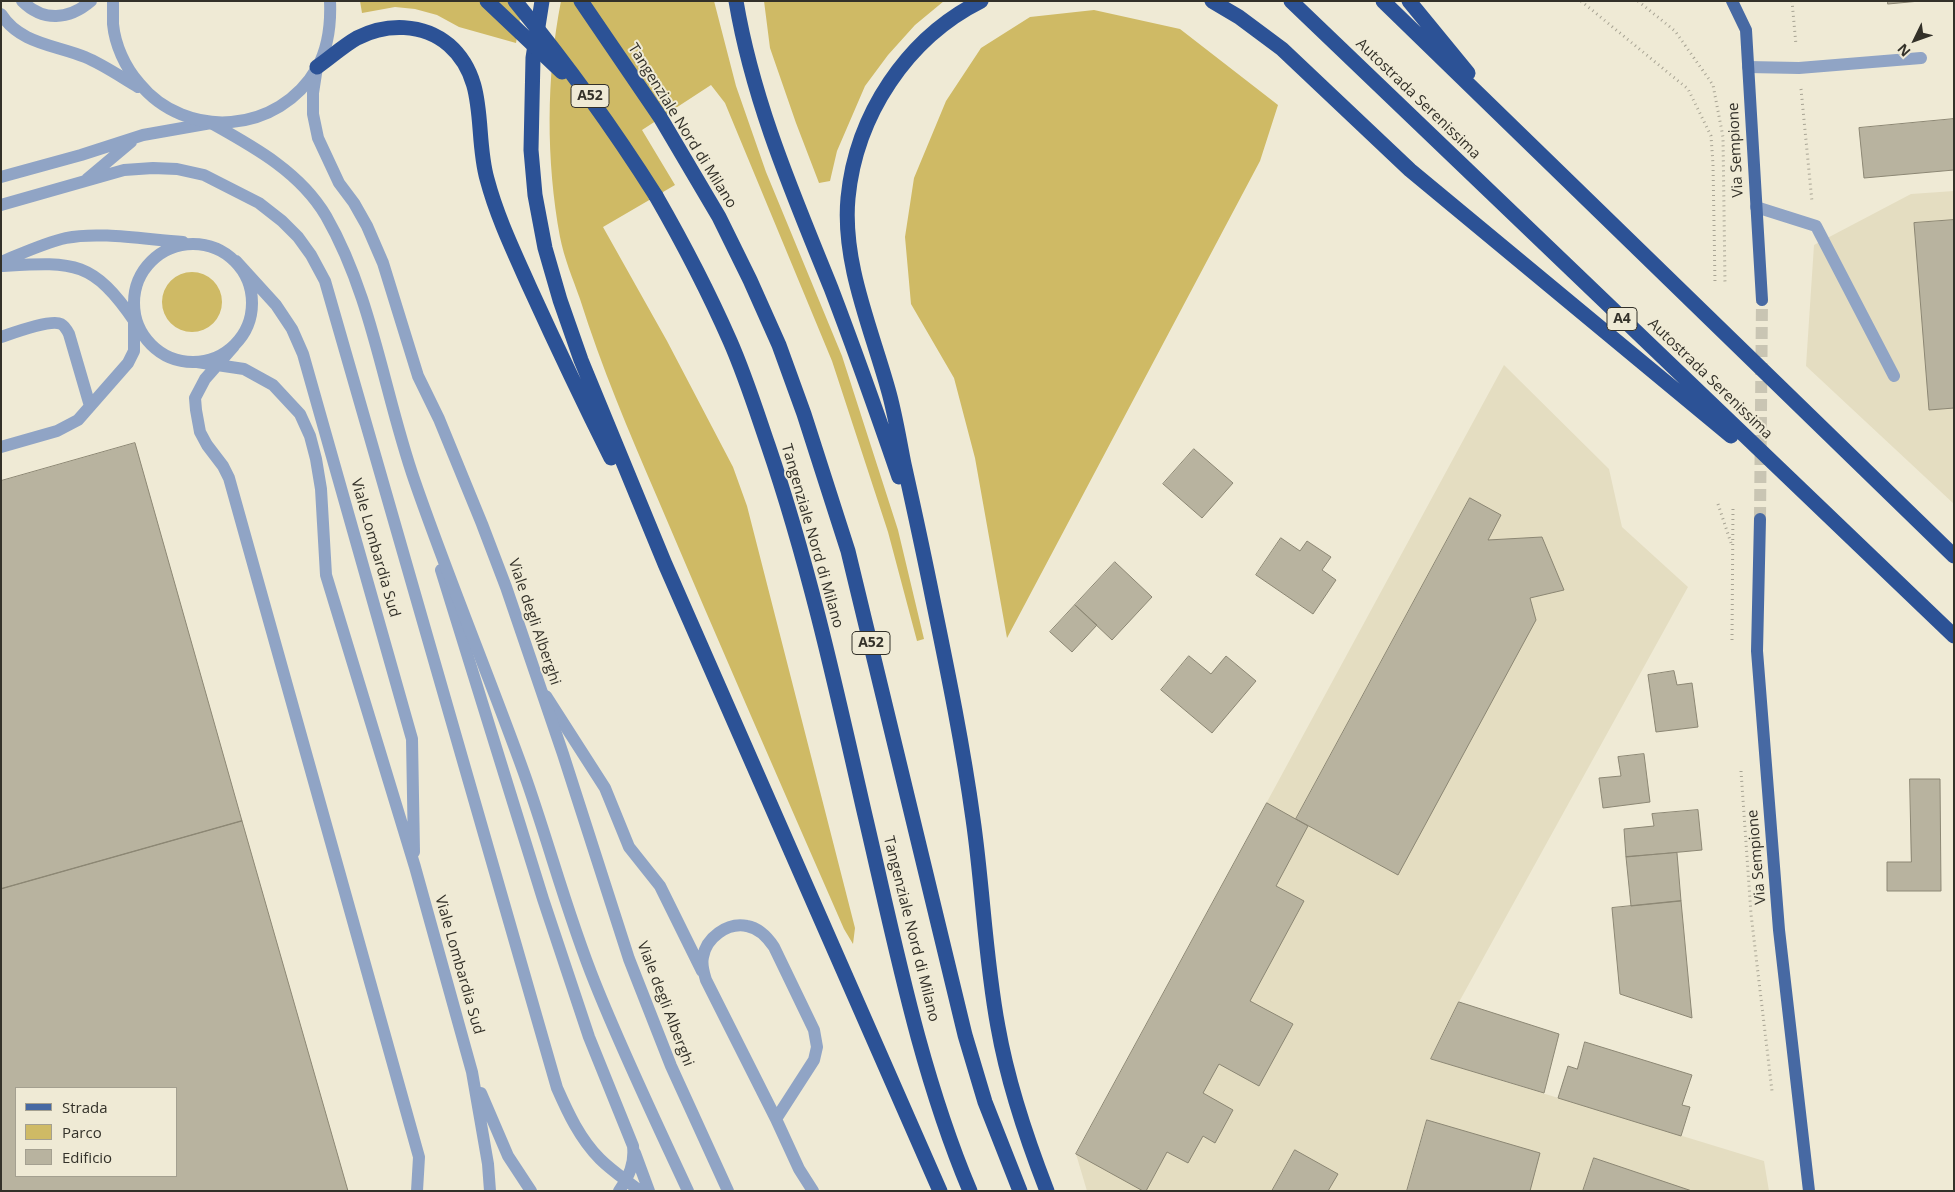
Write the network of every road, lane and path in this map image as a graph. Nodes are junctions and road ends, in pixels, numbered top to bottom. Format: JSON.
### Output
{"nodes":[{"id":1,"x":22,"y":1,"type":"edge"},
{"id":2,"x":91,"y":1,"type":"edge"},
{"id":3,"x":113,"y":1,"type":"edge"},
{"id":4,"x":330,"y":1,"type":"edge"},
{"id":5,"x":487,"y":1,"type":"edge"},
{"id":6,"x":514,"y":1,"type":"edge"},
{"id":7,"x":542,"y":1,"type":"edge"},
{"id":8,"x":581,"y":1,"type":"edge"},
{"id":9,"x":736,"y":1,"type":"edge"},
{"id":10,"x":981,"y":1,"type":"edge"},
{"id":11,"x":1212,"y":1,"type":"edge"},
{"id":12,"x":1291,"y":1,"type":"edge"},
{"id":13,"x":1383,"y":1,"type":"edge"},
{"id":14,"x":1409,"y":1,"type":"edge"},
{"id":15,"x":1580,"y":1,"type":"edge"},
{"id":16,"x":1638,"y":1,"type":"edge"},
{"id":17,"x":1732,"y":1,"type":"edge"},
{"id":18,"x":1792,"y":1,"type":"edge"},
{"id":19,"x":1,"y":14,"type":"edge"},
{"id":20,"x":1921,"y":58,"type":"dead end"},
{"id":21,"x":317,"y":67,"type":"junction"},
{"id":22,"x":1748,"y":67,"type":"junction"},
{"id":23,"x":1799,"y":68,"type":"junction"},
{"id":24,"x":146,"y":92,"type":"junction"},
{"id":25,"x":594,"y":102,"type":"junction"},
{"id":26,"x":212,"y":123,"type":"junction"},
{"id":27,"x":1519,"y":134,"type":"junction"},
{"id":28,"x":137,"y":136,"type":"junction"},
{"id":29,"x":1,"y":177,"type":"edge"},
{"id":30,"x":84,"y":182,"type":"junction"},
{"id":31,"x":1,"y":205,"type":"edge"},
{"id":32,"x":1756,"y":207,"type":"junction"},
{"id":33,"x":1814,"y":226,"type":"junction"},
{"id":34,"x":198,"y":244,"type":"junction"},
{"id":35,"x":236,"y":261,"type":"junction"},
{"id":36,"x":1,"y":264,"type":"edge"},
{"id":37,"x":1714,"y":284,"type":"dead end"},
{"id":38,"x":1725,"y":285,"type":"dead end"},
{"id":39,"x":1762,"y":300,"type":"tunnel mouth"},
{"id":40,"x":134,"y":315,"type":"junction"},
{"id":41,"x":1,"y":337,"type":"edge"},
{"id":42,"x":234,"y":346,"type":"junction"},
{"id":43,"x":197,"y":362,"type":"junction"},
{"id":44,"x":217,"y":365,"type":"junction"},
{"id":45,"x":1894,"y":376,"type":"dead end"},
{"id":46,"x":90,"y":406,"type":"junction"},
{"id":47,"x":1,"y":447,"type":"edge"},
{"id":48,"x":414,"y":479,"type":"junction"},
{"id":49,"x":1718,"y":504,"type":"dead end"},
{"id":50,"x":1732,"y":508,"type":"dead end"},
{"id":51,"x":1826,"y":515,"type":"junction"},
{"id":52,"x":1760,"y":519,"type":"tunnel mouth"},
{"id":53,"x":1954,"y":556,"type":"edge"},
{"id":54,"x":665,"y":564,"type":"junction"},
{"id":55,"x":933,"y":601,"type":"junction"},
{"id":56,"x":1954,"y":636,"type":"edge"},
{"id":57,"x":540,"y":686,"type":"junction"},
{"id":58,"x":415,"y":867,"type":"junction"},
{"id":59,"x":706,"y":980,"type":"junction"},
{"id":60,"x":472,"y":1072,"type":"junction"},
{"id":61,"x":776,"y":1119,"type":"junction"},
{"id":62,"x":633,"y":1146,"type":"junction"},
{"id":63,"x":626,"y":1180,"type":"junction"},
{"id":64,"x":417,"y":1191,"type":"edge"},
{"id":65,"x":490,"y":1191,"type":"edge"},
{"id":66,"x":531,"y":1191,"type":"edge"},
{"id":67,"x":619,"y":1191,"type":"edge"},
{"id":68,"x":640,"y":1191,"type":"edge"},
{"id":69,"x":649,"y":1191,"type":"edge"},
{"id":70,"x":688,"y":1191,"type":"edge"},
{"id":71,"x":728,"y":1191,"type":"edge"},
{"id":72,"x":812,"y":1191,"type":"edge"},
{"id":73,"x":940,"y":1191,"type":"edge"},
{"id":74,"x":970,"y":1191,"type":"edge"},
{"id":75,"x":1020,"y":1191,"type":"edge"},
{"id":76,"x":1047,"y":1191,"type":"edge"},
{"id":77,"x":1809,"y":1191,"type":"edge"}],
"edges":[{"from":1,"to":2,"type":"street"},
{"from":3,"to":24,"type":"street"},
{"from":4,"to":21,"type":"street"},
{"from":5,"to":25,"type":"highway","bridge":true},
{"from":6,"to":25,"type":"highway","name":"Tangenziale Nord di Milano","number":"A52","bridge":true},
{"from":7,"to":54,"type":"highway"},
{"from":8,"to":75,"type":"highway","name":"Tangenziale Nord di Milano","number":"A52"},
{"from":9,"to":55,"type":"highway"},
{"from":10,"to":55,"type":"highway"},
{"from":11,"to":51,"type":"highway"},
{"from":12,"to":51,"type":"highway","name":"Autostrada Serenissima","number":"A4"},
{"from":13,"to":27,"type":"highway"},
{"from":14,"to":27,"type":"highway"},
{"from":15,"to":37,"type":"path"},
{"from":16,"to":38,"type":"path"},
{"from":17,"to":22,"type":"main road","name":"Via Sempione"},
{"from":18,"to":23,"type":"path"},
{"from":19,"to":24,"type":"street"},
{"from":20,"to":23,"type":"street"},
{"from":21,"to":26,"type":"street"},
{"from":21,"to":54,"type":"highway"},
{"from":21,"to":57,"type":"street","name":"Viale degli Alberghi"},
{"from":22,"to":23,"type":"street"},
{"from":22,"to":32,"type":"main road","name":"Via Sempione"},
{"from":23,"to":33,"type":"path"},
{"from":24,"to":26,"type":"street"},
{"from":25,"to":74,"type":"highway","name":"Tangenziale Nord di Milano","number":"A52","bridge":true},
{"from":26,"to":28,"type":"street"},
{"from":26,"to":48,"type":"street"},
{"from":27,"to":53,"type":"highway"},
{"from":28,"to":29,"type":"street"},
{"from":28,"to":30,"type":"street"},
{"from":30,"to":31,"type":"street"},
{"from":30,"to":63,"type":"street"},
{"from":32,"to":33,"type":"street"},
{"from":32,"to":39,"type":"main road","name":"Via Sempione"},
{"from":33,"to":45,"type":"street"},
{"from":34,"to":35,"type":"street"},
{"from":34,"to":36,"type":"street"},
{"from":34,"to":40,"type":"street"},
{"from":35,"to":42,"type":"street"},
{"from":35,"to":58,"type":"street","name":"Viale Lombardia Sud"},
{"from":36,"to":40,"type":"street"},
{"from":40,"to":43,"type":"street"},
{"from":40,"to":46,"type":"street"},
{"from":41,"to":46,"type":"street"},
{"from":42,"to":43,"type":"street"},
{"from":42,"to":44,"type":"street"},
{"from":43,"to":44,"type":"street","name":"Viale Lombardia Sud"},
{"from":44,"to":58,"type":"street","name":"Viale Lombardia Sud"},
{"from":44,"to":64,"type":"street"},
{"from":46,"to":47,"type":"street"},
{"from":48,"to":62,"type":"street"},
{"from":48,"to":70,"type":"street"},
{"from":49,"to":50,"type":"path"},
{"from":51,"to":56,"type":"highway","name":"Autostrada Serenissima","number":"A4"},
{"from":52,"to":77,"type":"main road","name":"Via Sempione"},
{"from":54,"to":73,"type":"highway"},
{"from":55,"to":76,"type":"highway"},
{"from":57,"to":59,"type":"street"},
{"from":57,"to":71,"type":"street","name":"Viale degli Alberghi"},
{"from":58,"to":60,"type":"street","name":"Viale Lombardia Sud"},
{"from":59,"to":61,"type":"street"},
{"from":59,"to":61,"type":"street"},
{"from":60,"to":65,"type":"street","name":"Viale Lombardia Sud"},
{"from":60,"to":66,"type":"street","name":"Viale Lombardia Sud"},
{"from":61,"to":72,"type":"street"},
{"from":62,"to":63,"type":"street"},
{"from":62,"to":69,"type":"street"},
{"from":63,"to":67,"type":"street"},
{"from":63,"to":68,"type":"street"}]}
